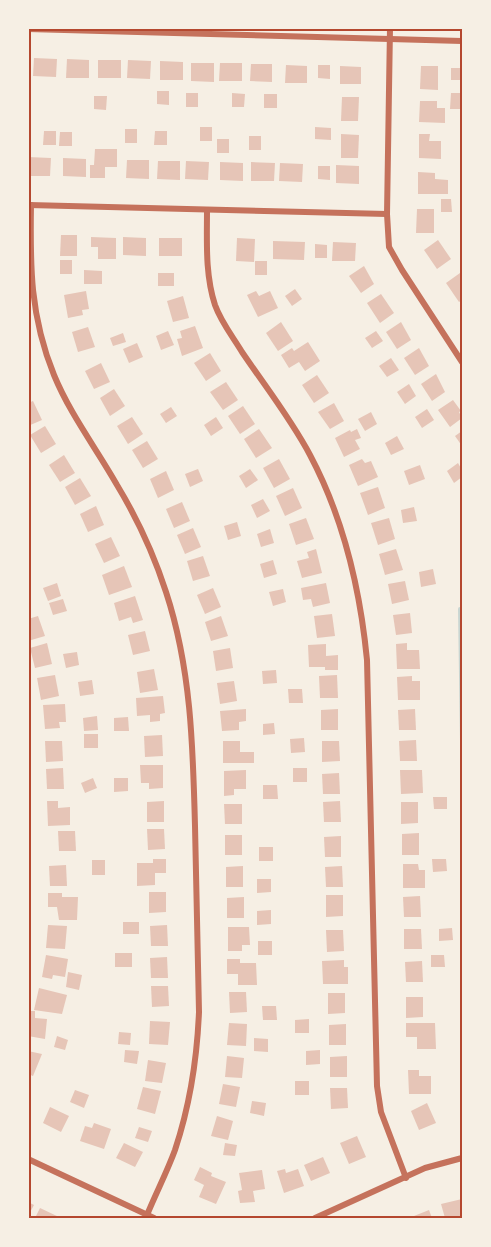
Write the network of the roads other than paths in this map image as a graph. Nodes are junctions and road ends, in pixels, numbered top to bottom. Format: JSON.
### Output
{"nodes":[{"id":1,"x":390,"y":28,"type":"edge"},
{"id":2,"x":28,"y":29,"type":"edge"},
{"id":3,"x":390,"y":38,"type":"junction"},
{"id":4,"x":462,"y":41,"type":"edge"},
{"id":5,"x":30,"y":205,"type":"edge"},
{"id":6,"x":207,"y":210,"type":"junction"},
{"id":7,"x":387,"y":214,"type":"junction"},
{"id":8,"x":462,"y":362,"type":"edge"},
{"id":9,"x":462,"y":1158,"type":"edge"},
{"id":10,"x":28,"y":1159,"type":"edge"},
{"id":11,"x":406,"y":1178,"type":"junction"},
{"id":12,"x":147,"y":1215,"type":"junction"},
{"id":13,"x":154,"y":1218,"type":"edge"},
{"id":14,"x":315,"y":1218,"type":"edge"}],
"edges":[{"from":1,"to":3,"type":"street"},
{"from":2,"to":3,"type":"street"},
{"from":3,"to":4,"type":"street"},
{"from":3,"to":7,"type":"street"},
{"from":5,"to":6,"type":"street"},
{"from":5,"to":12,"type":"street"},
{"from":6,"to":7,"type":"street"},
{"from":6,"to":11,"type":"street"},
{"from":7,"to":8,"type":"street"},
{"from":9,"to":11,"type":"street"},
{"from":10,"to":12,"type":"street"},
{"from":11,"to":14,"type":"street"},
{"from":12,"to":13,"type":"street"}]}
